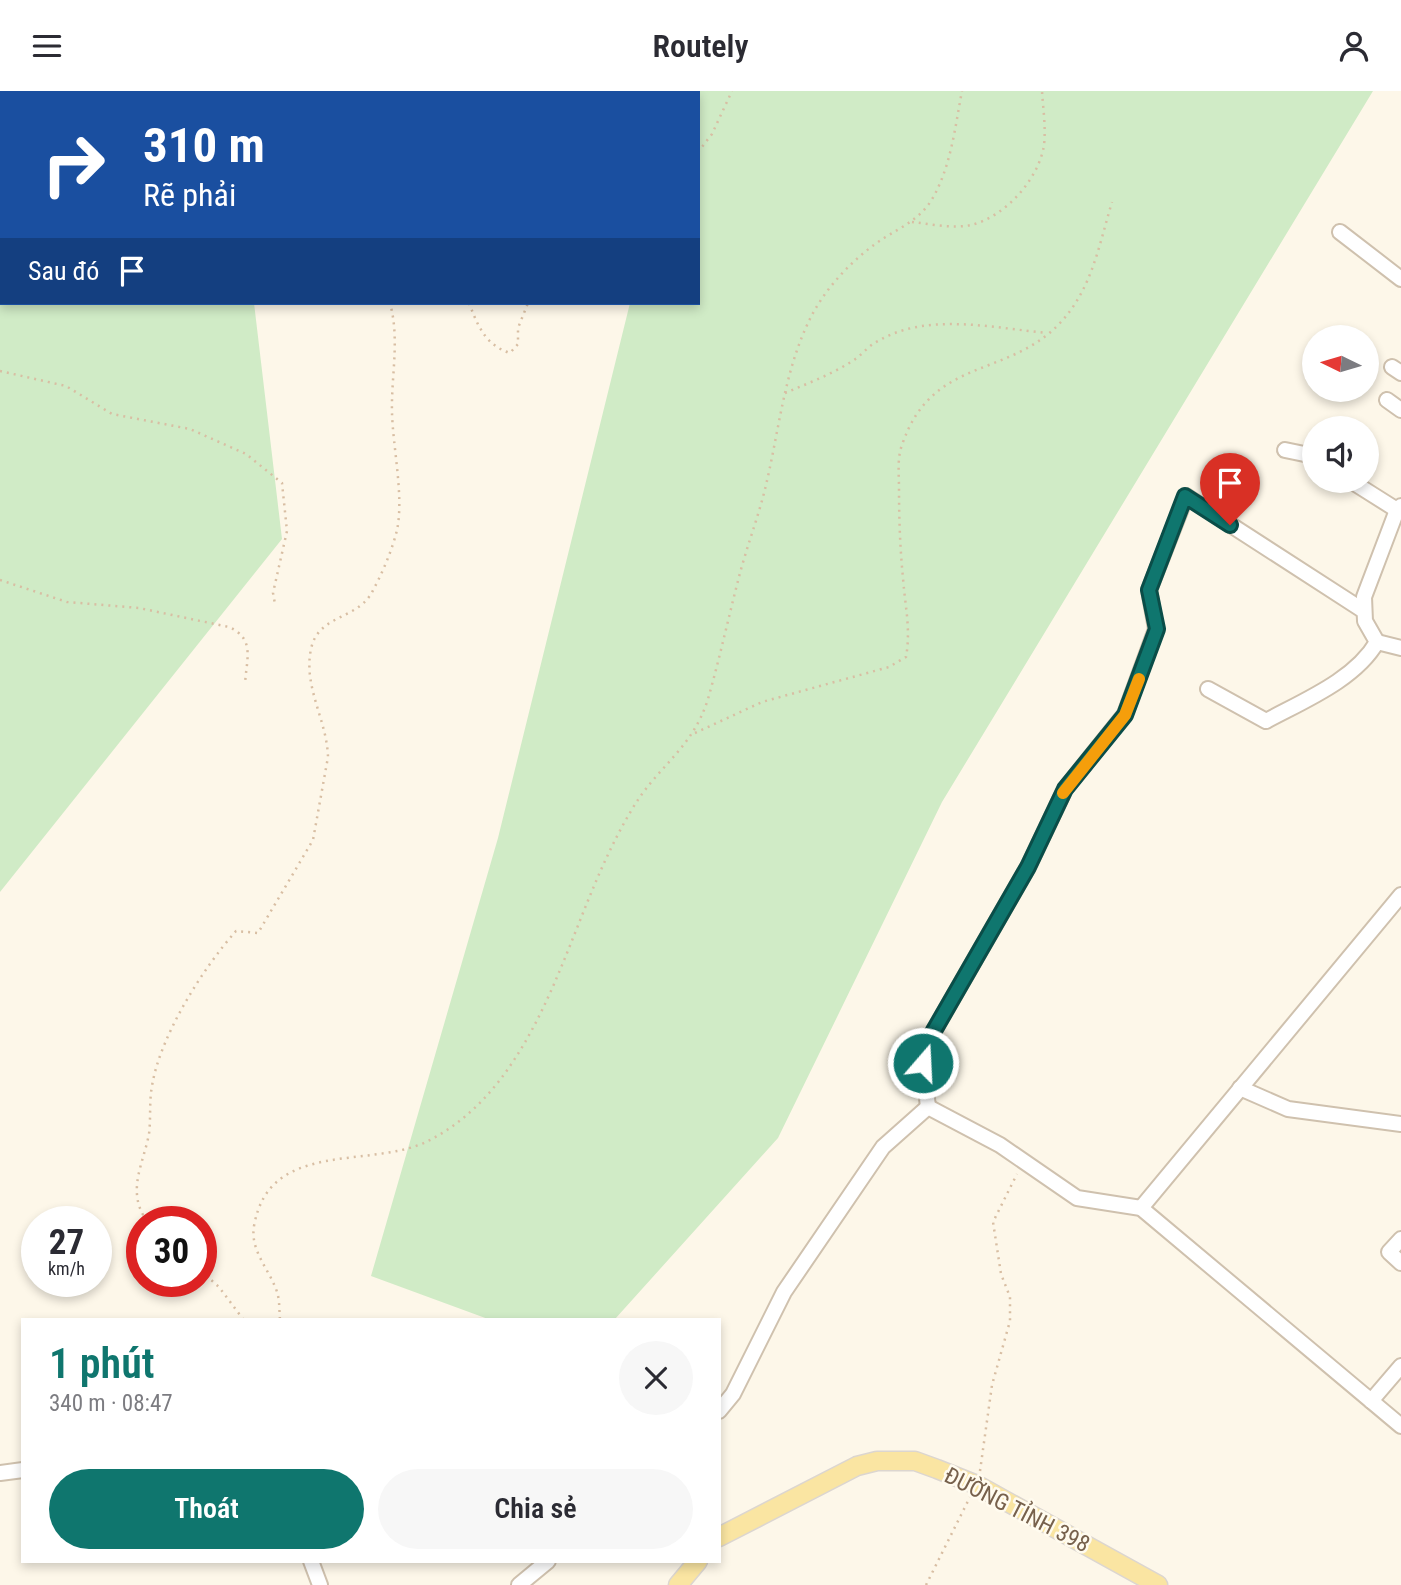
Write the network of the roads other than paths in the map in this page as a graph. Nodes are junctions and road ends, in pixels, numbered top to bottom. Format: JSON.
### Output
{"nodes":[{"id":1,"x":1340,"y":232,"type":"dead end"},
{"id":2,"x":1401,"y":279,"type":"edge"},
{"id":3,"x":1387,"y":400,"type":"dead end"},
{"id":4,"x":1401,"y":410,"type":"edge"},
{"id":5,"x":1285,"y":450,"type":"dead end"},
{"id":6,"x":1302,"y":454,"type":"edge"},
{"id":7,"x":1373,"y":493,"type":"edge"},
{"id":8,"x":1399,"y":508,"type":"edge"},
{"id":9,"x":1364,"y":611,"type":"junction"},
{"id":10,"x":1377,"y":642,"type":"junction"},
{"id":11,"x":1401,"y":648,"type":"edge"},
{"id":12,"x":1208,"y":689,"type":"dead end"},
{"id":13,"x":1401,"y":895,"type":"edge"},
{"id":14,"x":1240,"y":1088,"type":"junction"},
{"id":15,"x":928,"y":1107,"type":"junction"},
{"id":16,"x":1401,"y":1124,"type":"edge"},
{"id":17,"x":1141,"y":1208,"type":"junction"},
{"id":18,"x":1401,"y":1239,"type":"edge"},
{"id":19,"x":1401,"y":1263,"type":"edge"},
{"id":20,"x":1401,"y":1366,"type":"edge"},
{"id":21,"x":1370,"y":1401,"type":"junction"},
{"id":22,"x":721,"y":1409,"type":"edge"},
{"id":23,"x":1401,"y":1426,"type":"edge"},
{"id":24,"x":21,"y":1470,"type":"edge"},
{"id":25,"x":0,"y":1473,"type":"edge"},
{"id":26,"x":721,"y":1536,"type":"edge"},
{"id":27,"x":312,"y":1563,"type":"edge"},
{"id":28,"x":546,"y":1563,"type":"edge"},
{"id":29,"x":696,"y":1563,"type":"edge"},
{"id":30,"x":320,"y":1585,"type":"edge"},
{"id":31,"x":519,"y":1585,"type":"edge"},
{"id":32,"x":678,"y":1585,"type":"edge"},
{"id":33,"x":1158,"y":1585,"type":"edge"}],
"edges":[{"from":1,"to":2,"type":"street"},
{"from":3,"to":4,"type":"street"},
{"from":5,"to":6,"type":"street"},
{"from":7,"to":8,"type":"street"},
{"from":8,"to":9,"type":"street"},
{"from":9,"to":10,"type":"street"},
{"from":9,"to":15,"type":"street"},
{"from":10,"to":11,"type":"street"},
{"from":10,"to":12,"type":"street"},
{"from":13,"to":14,"type":"street"},
{"from":14,"to":16,"type":"street"},
{"from":14,"to":17,"type":"street"},
{"from":15,"to":17,"type":"street"},
{"from":15,"to":22,"type":"street"},
{"from":17,"to":21,"type":"street"},
{"from":18,"to":19,"type":"street"},
{"from":20,"to":21,"type":"street"},
{"from":21,"to":23,"type":"street"},
{"from":24,"to":25,"type":"street"},
{"from":26,"to":33,"type":"main road","name":"ĐƯỜNG TỈNH 398"},
{"from":27,"to":30,"type":"street"},
{"from":28,"to":31,"type":"street"},
{"from":29,"to":32,"type":"main road"}]}
